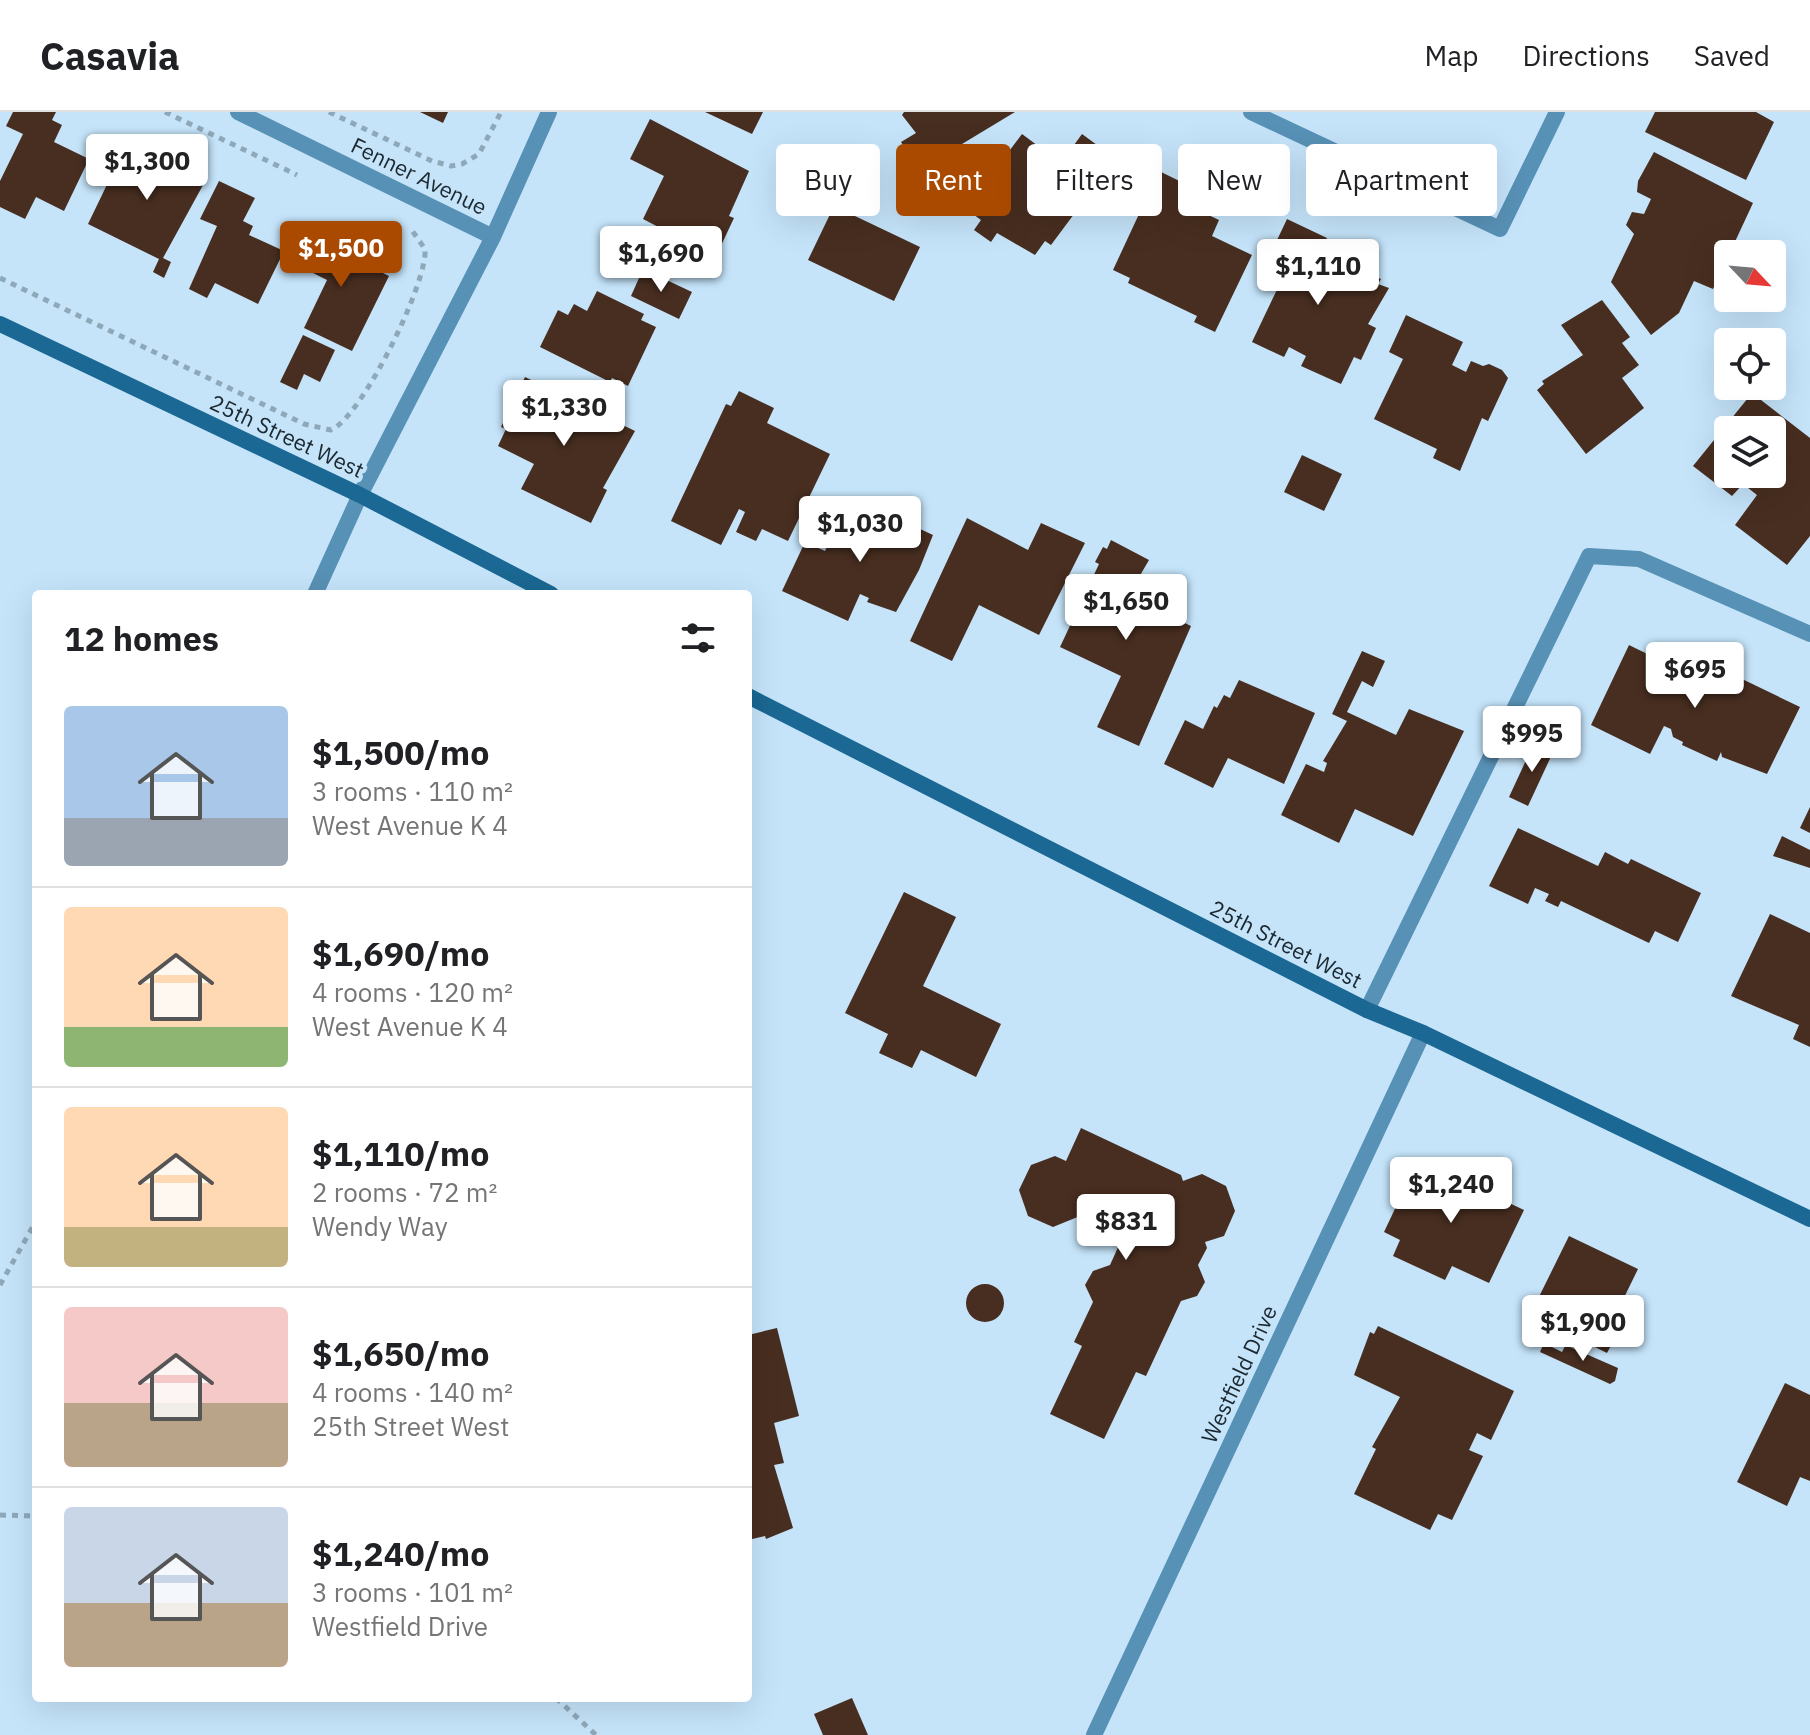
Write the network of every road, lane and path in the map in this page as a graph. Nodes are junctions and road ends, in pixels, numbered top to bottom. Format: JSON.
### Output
{"nodes":[{"id":1,"x":165,"y":112,"type":"edge"},
{"id":2,"x":238,"y":112,"type":"edge"},
{"id":3,"x":329,"y":112,"type":"edge"},
{"id":4,"x":501,"y":112,"type":"edge"},
{"id":5,"x":549,"y":112,"type":"edge"},
{"id":6,"x":1251,"y":112,"type":"edge"},
{"id":7,"x":1557,"y":112,"type":"edge"},
{"id":8,"x":302,"y":177,"type":"dead end"},
{"id":9,"x":397,"y":223,"type":"dead end"},
{"id":10,"x":493,"y":237,"type":"junction"},
{"id":11,"x":0,"y":278,"type":"edge"},
{"id":12,"x":0,"y":324,"type":"edge"},
{"id":13,"x":360,"y":495,"type":"junction"},
{"id":14,"x":317,"y":590,"type":"edge"},
{"id":15,"x":543,"y":590,"type":"edge"},
{"id":16,"x":1810,"y":634,"type":"edge"},
{"id":17,"x":752,"y":698,"type":"edge"},
{"id":18,"x":1367,"y":1010,"type":"junction"},
{"id":19,"x":1423,"y":1033,"type":"junction"},
{"id":20,"x":1810,"y":1219,"type":"edge"},
{"id":21,"x":32,"y":1228,"type":"edge"},
{"id":22,"x":0,"y":1285,"type":"edge"},
{"id":23,"x":0,"y":1515,"type":"edge"},
{"id":24,"x":32,"y":1516,"type":"edge"},
{"id":25,"x":556,"y":1702,"type":"edge"},
{"id":26,"x":559,"y":1702,"type":"edge"},
{"id":27,"x":562,"y":1706,"type":"junction"},
{"id":28,"x":596,"y":1735,"type":"edge"},
{"id":29,"x":1094,"y":1735,"type":"edge"}],
"edges":[{"from":1,"to":8,"type":"path"},
{"from":2,"to":10,"type":"street","name":"Fenner Avenue"},
{"from":3,"to":4,"type":"path"},
{"from":5,"to":10,"type":"street"},
{"from":6,"to":7,"type":"street"},
{"from":9,"to":11,"type":"path"},
{"from":10,"to":13,"type":"street"},
{"from":12,"to":13,"type":"street","name":"25th Street West"},
{"from":13,"to":14,"type":"street"},
{"from":13,"to":15,"type":"street","name":"25th Street West"},
{"from":16,"to":18,"type":"street"},
{"from":17,"to":18,"type":"street","name":"25th Street West"},
{"from":18,"to":19,"type":"street","name":"25th Street West"},
{"from":19,"to":20,"type":"street","name":"25th Street West"},
{"from":19,"to":29,"type":"street","name":"Westfield Drive"},
{"from":21,"to":22,"type":"path"},
{"from":23,"to":24,"type":"path"},
{"from":25,"to":27,"type":"path"},
{"from":26,"to":27,"type":"path"},
{"from":27,"to":28,"type":"path"}]}
